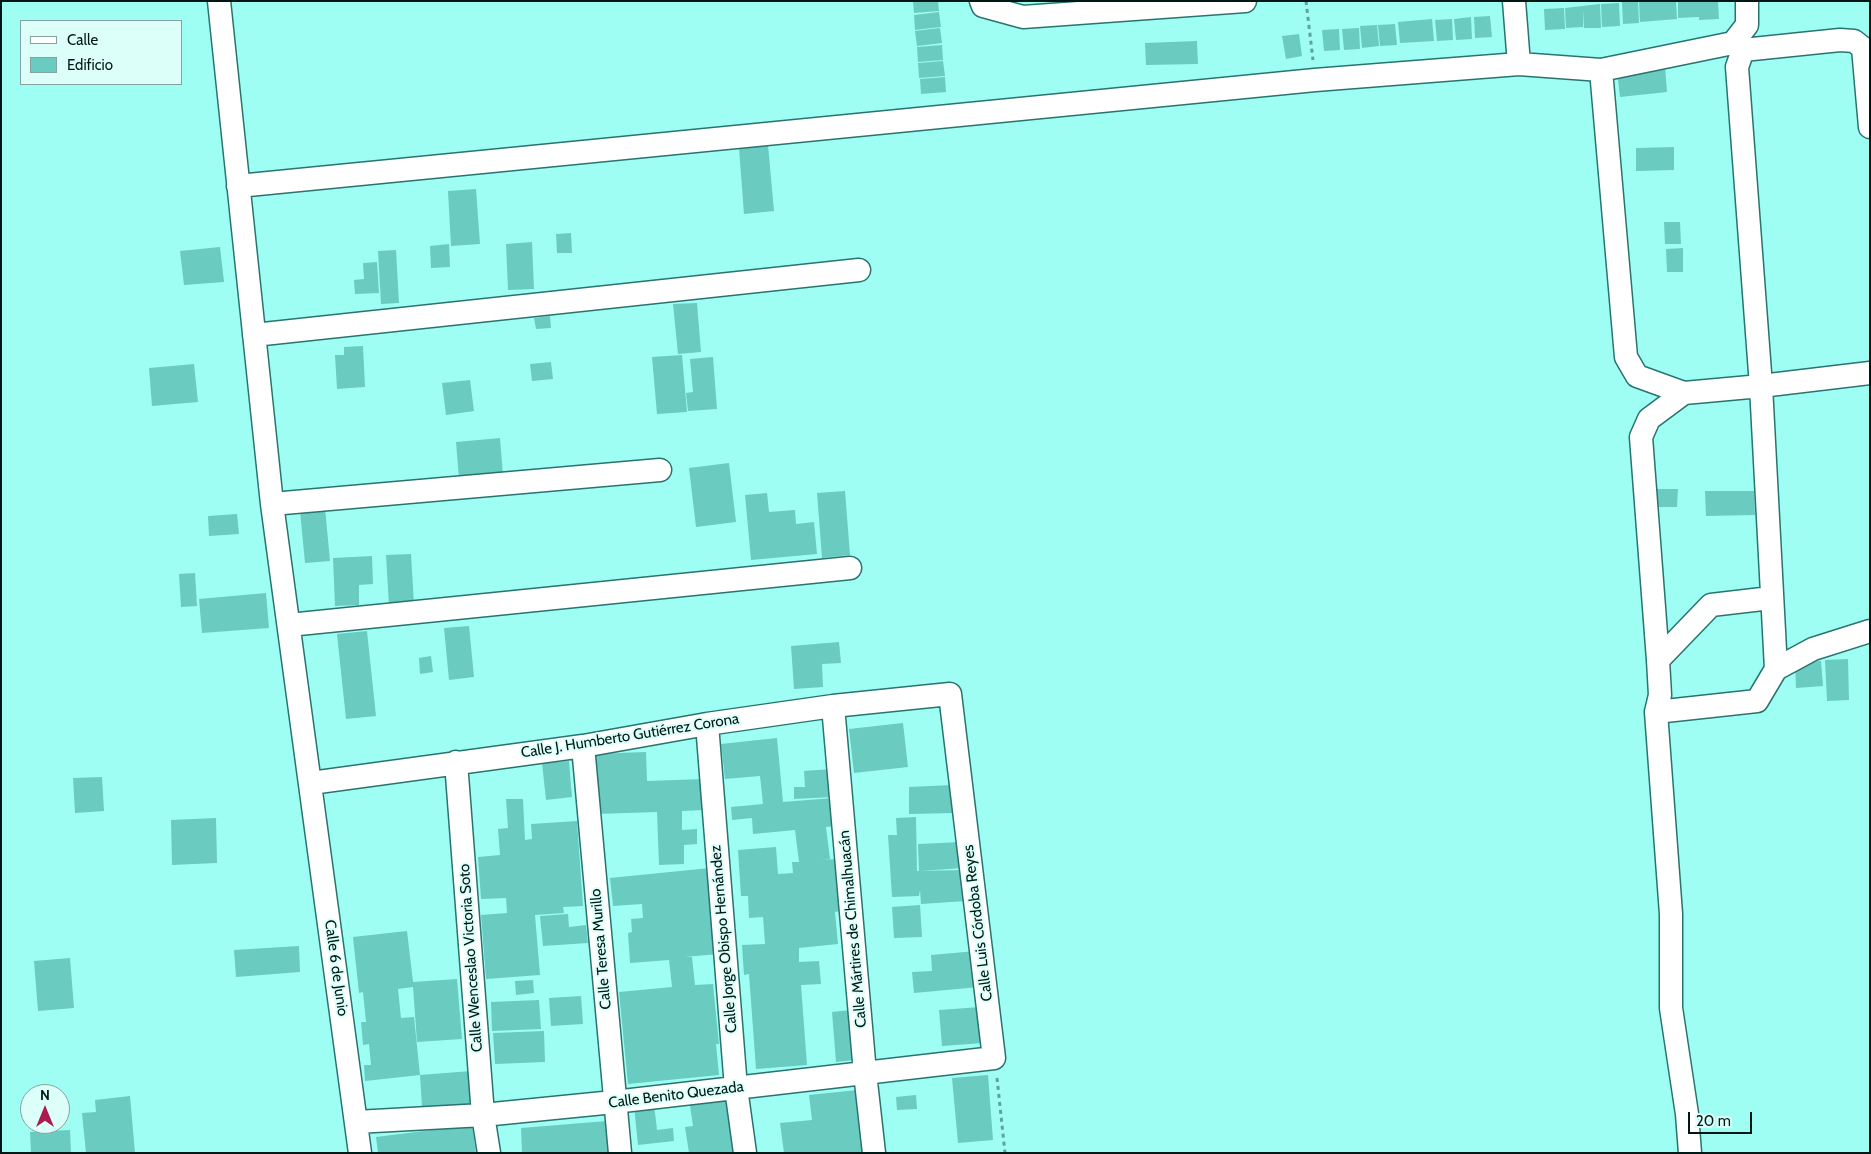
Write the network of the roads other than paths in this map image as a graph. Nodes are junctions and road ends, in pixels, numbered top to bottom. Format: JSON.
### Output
{"nodes":[{"id":1,"x":219,"y":1,"type":"edge"},
{"id":2,"x":981,"y":1,"type":"edge"},
{"id":3,"x":1245,"y":1,"type":"edge"},
{"id":4,"x":1514,"y":1,"type":"edge"},
{"id":5,"x":1747,"y":1,"type":"edge"},
{"id":6,"x":1738,"y":47,"type":"junction"},
{"id":7,"x":1519,"y":64,"type":"junction"},
{"id":8,"x":1601,"y":70,"type":"junction"},
{"id":9,"x":1870,"y":128,"type":"edge"},
{"id":10,"x":238,"y":186,"type":"junction"},
{"id":11,"x":859,"y":270,"type":"dead end"},
{"id":12,"x":254,"y":335,"type":"junction"},
{"id":13,"x":1870,"y":373,"type":"edge"},
{"id":14,"x":1761,"y":386,"type":"junction"},
{"id":15,"x":1684,"y":393,"type":"junction"},
{"id":16,"x":660,"y":470,"type":"dead end"},
{"id":17,"x":272,"y":504,"type":"junction"},
{"id":18,"x":850,"y":568,"type":"dead end"},
{"id":19,"x":1771,"y":598,"type":"junction"},
{"id":20,"x":289,"y":625,"type":"junction"},
{"id":21,"x":1870,"y":631,"type":"edge"},
{"id":22,"x":1658,"y":660,"type":"junction"},
{"id":23,"x":1776,"y":669,"type":"junction"},
{"id":24,"x":950,"y":694,"type":"joint"},
{"id":25,"x":833,"y":706,"type":"junction"},
{"id":26,"x":1656,"y":712,"type":"junction"},
{"id":27,"x":707,"y":724,"type":"junction"},
{"id":28,"x":583,"y":746,"type":"junction"},
{"id":29,"x":456,"y":762,"type":"junction"},
{"id":30,"x":311,"y":783,"type":"junction"},
{"id":31,"x":994,"y":1058,"type":"joint"},
{"id":32,"x":865,"y":1073,"type":"junction"},
{"id":33,"x":736,"y":1088,"type":"junction"},
{"id":34,"x":614,"y":1102,"type":"junction"},
{"id":35,"x":483,"y":1115,"type":"junction"},
{"id":36,"x":356,"y":1122,"type":"junction"},
{"id":37,"x":360,"y":1153,"type":"edge"},
{"id":38,"x":489,"y":1153,"type":"edge"},
{"id":39,"x":620,"y":1153,"type":"edge"},
{"id":40,"x":745,"y":1153,"type":"edge"},
{"id":41,"x":874,"y":1153,"type":"edge"},
{"id":42,"x":1690,"y":1153,"type":"edge"}],
"edges":[{"from":1,"to":10,"type":"street","name":"Calle 6 de Junio"},
{"from":2,"to":3,"type":"street"},
{"from":4,"to":7,"type":"street"},
{"from":5,"to":6,"type":"street"},
{"from":6,"to":8,"type":"street"},
{"from":6,"to":9,"type":"street"},
{"from":6,"to":14,"type":"street"},
{"from":7,"to":8,"type":"street"},
{"from":7,"to":10,"type":"street"},
{"from":8,"to":15,"type":"street"},
{"from":10,"to":12,"type":"street","name":"Calle 6 de Junio"},
{"from":11,"to":12,"type":"street"},
{"from":12,"to":17,"type":"street","name":"Calle 6 de Junio"},
{"from":13,"to":14,"type":"street"},
{"from":14,"to":15,"type":"street"},
{"from":14,"to":19,"type":"street"},
{"from":15,"to":22,"type":"street"},
{"from":16,"to":17,"type":"street"},
{"from":17,"to":20,"type":"street","name":"Calle 6 de Junio"},
{"from":18,"to":20,"type":"street"},
{"from":19,"to":22,"type":"street"},
{"from":19,"to":23,"type":"street"},
{"from":20,"to":30,"type":"street","name":"Calle 6 de Junio"},
{"from":21,"to":23,"type":"street"},
{"from":22,"to":26,"type":"street"},
{"from":23,"to":26,"type":"street"},
{"from":24,"to":25,"type":"street","name":"Calle J. Humberto Gutiérrez Corona"},
{"from":24,"to":31,"type":"street","name":"Calle Luis Córdoba Reyes"},
{"from":25,"to":27,"type":"street","name":"Calle J. Humberto Gutiérrez Corona"},
{"from":25,"to":32,"type":"street","name":"Calle Mártires de Chimalhuacán"},
{"from":26,"to":42,"type":"street"},
{"from":27,"to":28,"type":"street","name":"Calle J. Humberto Gutiérrez Corona"},
{"from":27,"to":33,"type":"street","name":"Calle Jorge Obispo Hernández"},
{"from":28,"to":29,"type":"street","name":"Calle J. Humberto Gutiérrez Corona"},
{"from":28,"to":34,"type":"street","name":"Calle Teresa Murillo"},
{"from":29,"to":30,"type":"street","name":"Calle J. Humberto Gutiérrez Corona"},
{"from":29,"to":35,"type":"street","name":"Calle Wenceslao Victoria Soto"},
{"from":30,"to":36,"type":"street","name":"Calle 6 de Junio"},
{"from":31,"to":32,"type":"street","name":"Calle Benito Quezada"},
{"from":32,"to":33,"type":"street","name":"Calle Benito Quezada"},
{"from":32,"to":41,"type":"street","name":"Calle Mártires de Chimalhuacán"},
{"from":33,"to":34,"type":"street","name":"Calle Benito Quezada"},
{"from":33,"to":40,"type":"street","name":"Calle Jorge Obispo Hernández"},
{"from":34,"to":35,"type":"street","name":"Calle Benito Quezada"},
{"from":34,"to":39,"type":"street","name":"Calle Teresa Murillo"},
{"from":35,"to":36,"type":"street","name":"Calle Benito Quezada"},
{"from":35,"to":38,"type":"street","name":"Calle Wenceslao Victoria Soto"},
{"from":36,"to":37,"type":"street","name":"Calle 6 de Junio"}]}
